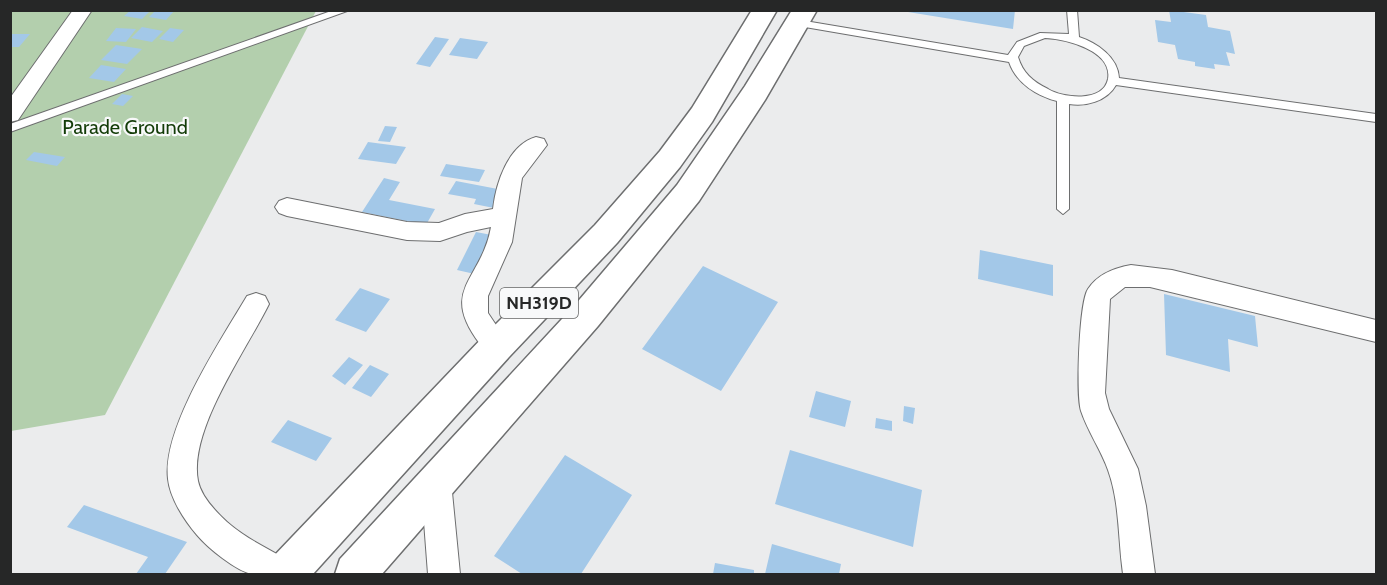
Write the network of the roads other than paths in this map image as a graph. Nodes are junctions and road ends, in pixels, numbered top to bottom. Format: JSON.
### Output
{"nodes":[{"id":1,"x":83,"y":10,"type":"edge"},
{"id":2,"x":345,"y":10,"type":"edge"},
{"id":3,"x":1072,"y":10,"type":"edge"},
{"id":4,"x":761,"y":17,"type":"edge"},
{"id":5,"x":796,"y":26,"type":"edge"},
{"id":6,"x":1074,"y":38,"type":"junction"},
{"id":7,"x":1012,"y":59,"type":"junction"},
{"id":8,"x":1114,"y":81,"type":"junction"},
{"id":9,"x":1063,"y":99,"type":"junction"},
{"id":10,"x":10,"y":115,"type":"edge"},
{"id":11,"x":1377,"y":118,"type":"edge"},
{"id":12,"x":10,"y":128,"type":"edge"},
{"id":13,"x":536,"y":145,"type":"dead end"},
{"id":14,"x":287,"y":207,"type":"dead end"},
{"id":15,"x":1063,"y":209,"type":"dead end"},
{"id":16,"x":502,"y":216,"type":"junction"},
{"id":17,"x":255,"y":304,"type":"dead end"},
{"id":18,"x":1377,"y":331,"type":"edge"},
{"id":19,"x":497,"y":346,"type":"junction"},
{"id":20,"x":436,"y":482,"type":"junction"},
{"id":21,"x":284,"y":574,"type":"edge"},
{"id":22,"x":355,"y":574,"type":"edge"},
{"id":23,"x":444,"y":574,"type":"edge"},
{"id":24,"x":1138,"y":574,"type":"edge"}],
"edges":[{"from":1,"to":10,"type":"street"},
{"from":2,"to":12,"type":"lane"},
{"from":3,"to":6,"type":"lane"},
{"from":4,"to":5,"type":"highway"},
{"from":4,"to":19,"type":"highway","number":"NH319D"},
{"from":5,"to":7,"type":"lane"},
{"from":5,"to":20,"type":"highway","number":"NH319D"},
{"from":6,"to":7,"type":"lane"},
{"from":6,"to":8,"type":"lane"},
{"from":7,"to":9,"type":"lane"},
{"from":8,"to":9,"type":"lane"},
{"from":8,"to":11,"type":"lane"},
{"from":9,"to":15,"type":"lane"},
{"from":13,"to":16,"type":"street"},
{"from":14,"to":16,"type":"street"},
{"from":16,"to":19,"type":"street"},
{"from":17,"to":21,"type":"street"},
{"from":18,"to":24,"type":"street"},
{"from":19,"to":21,"type":"highway","number":"NH319D"},
{"from":20,"to":22,"type":"highway","number":"NH319D"},
{"from":20,"to":23,"type":"street"}]}
